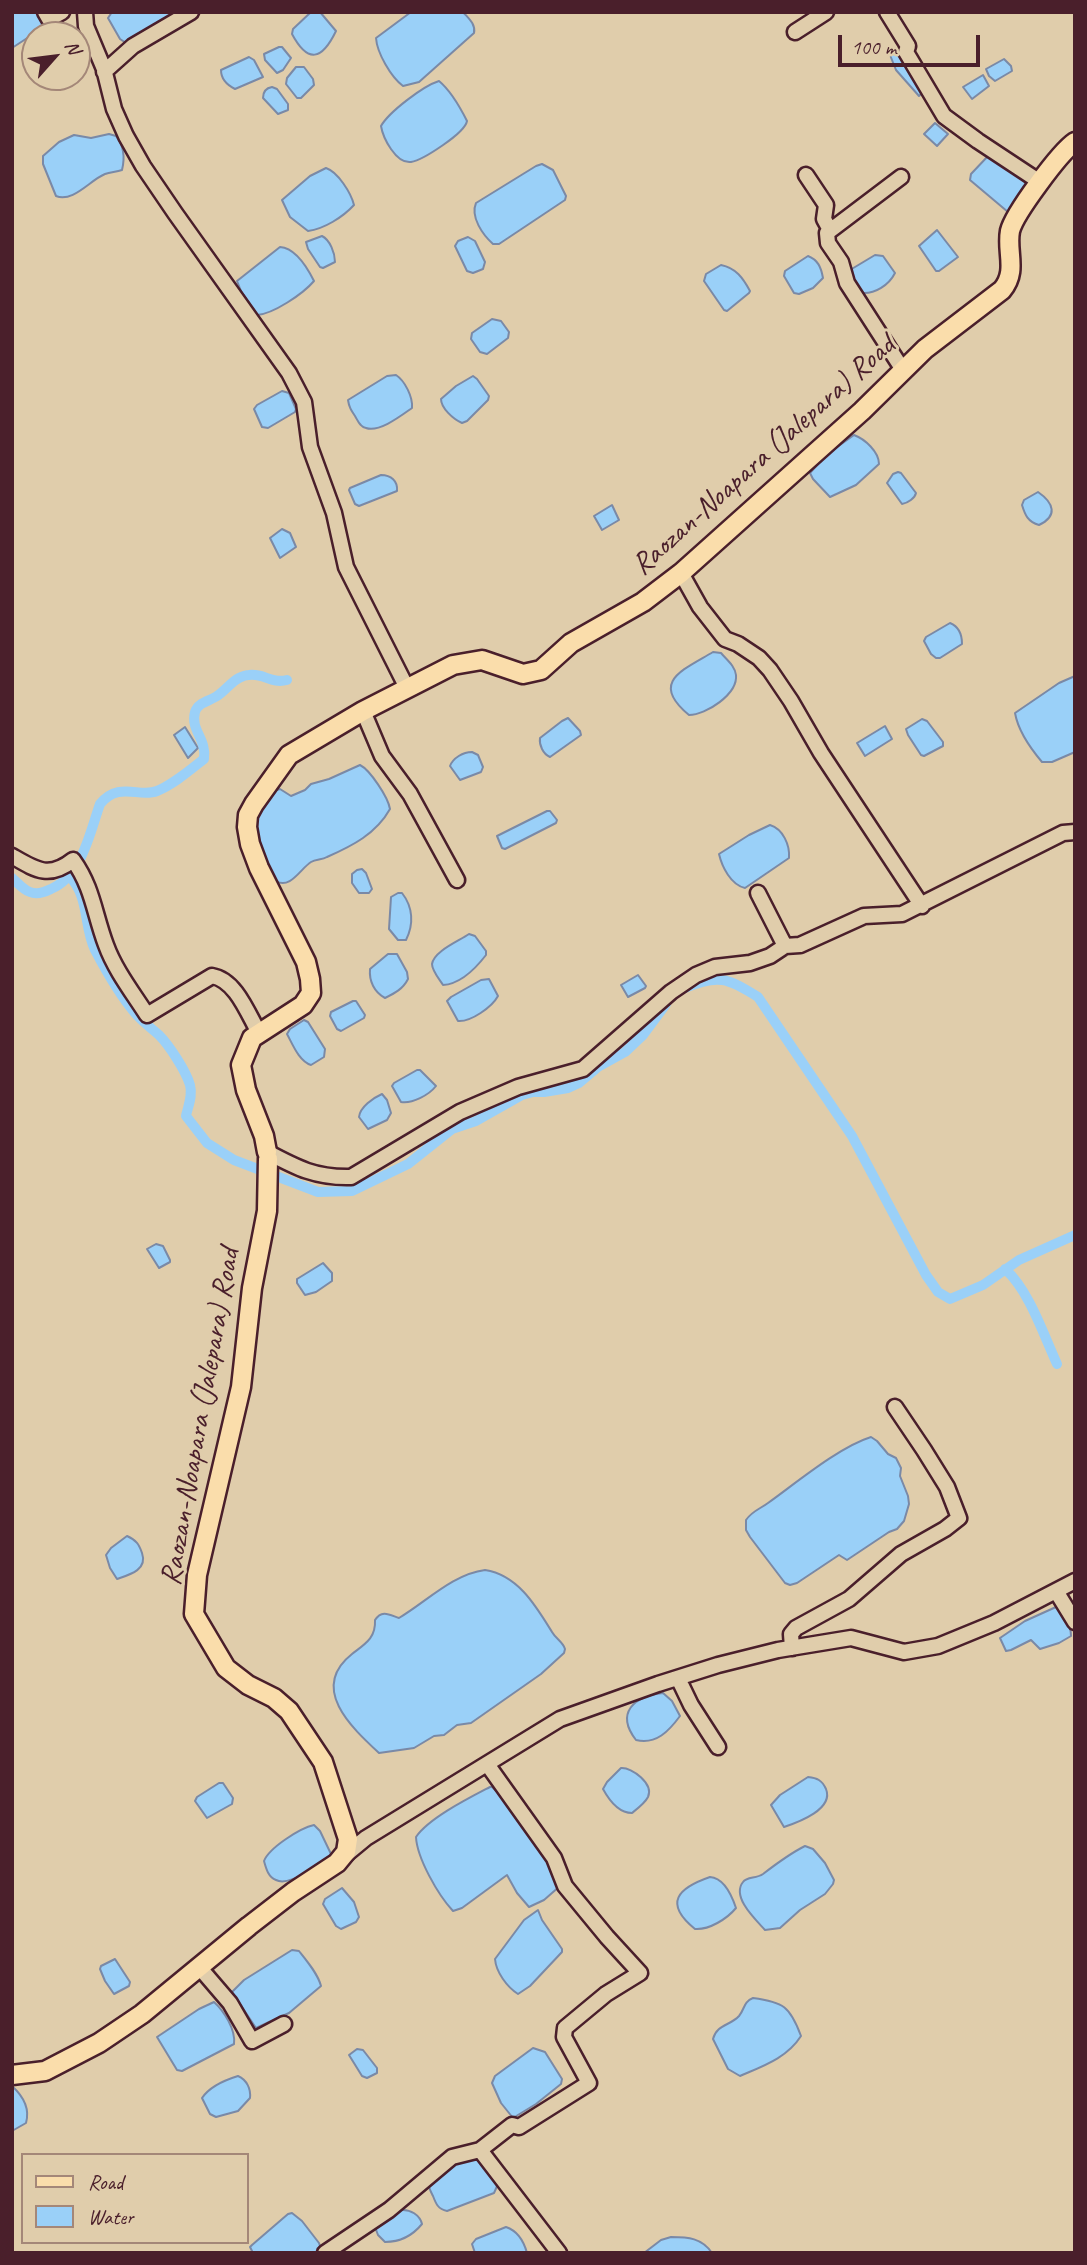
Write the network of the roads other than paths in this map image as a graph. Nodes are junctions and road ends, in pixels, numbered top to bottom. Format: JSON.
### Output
{"nodes":[{"id":1,"x":45,"y":12,"type":"edge"},
{"id":2,"x":62,"y":12,"type":"edge"},
{"id":3,"x":85,"y":12,"type":"edge"},
{"id":4,"x":191,"y":12,"type":"edge"},
{"id":5,"x":826,"y":12,"type":"edge"},
{"id":6,"x":887,"y":12,"type":"edge"},
{"id":7,"x":795,"y":32,"type":"dead end"},
{"id":8,"x":104,"y":72,"type":"junction"},
{"id":9,"x":1075,"y":142,"type":"edge"},
{"id":10,"x":806,"y":175,"type":"dead end"},
{"id":11,"x":901,"y":177,"type":"dead end"},
{"id":12,"x":1041,"y":182,"type":"junction"},
{"id":13,"x":830,"y":230,"type":"junction"},
{"id":14,"x":904,"y":370,"type":"junction"},
{"id":15,"x":681,"y":573,"type":"junction"},
{"id":16,"x":407,"y":688,"type":"junction"},
{"id":17,"x":363,"y":711,"type":"junction"},
{"id":18,"x":1075,"y":832,"type":"edge"},
{"id":19,"x":12,"y":856,"type":"edge"},
{"id":20,"x":457,"y":880,"type":"dead end"},
{"id":21,"x":758,"y":893,"type":"dead end"},
{"id":22,"x":922,"y":906,"type":"junction"},
{"id":23,"x":785,"y":946,"type":"junction"},
{"id":24,"x":259,"y":1033,"type":"junction"},
{"id":25,"x":267,"y":1156,"type":"junction"},
{"id":26,"x":895,"y":1407,"type":"dead end"},
{"id":27,"x":1075,"y":1581,"type":"edge"},
{"id":28,"x":1056,"y":1591,"type":"junction"},
{"id":29,"x":1075,"y":1622,"type":"edge"},
{"id":30,"x":792,"y":1648,"type":"junction"},
{"id":31,"x":678,"y":1678,"type":"junction"},
{"id":32,"x":718,"y":1747,"type":"dead end"},
{"id":33,"x":487,"y":1764,"type":"junction"},
{"id":34,"x":342,"y":1858,"type":"junction"},
{"id":35,"x":200,"y":1968,"type":"junction"},
{"id":36,"x":284,"y":2024,"type":"dead end"},
{"id":37,"x":12,"y":2075,"type":"edge"},
{"id":38,"x":480,"y":2150,"type":"junction"},
{"id":39,"x":325,"y":2253,"type":"edge"},
{"id":40,"x":559,"y":2253,"type":"edge"}],
"edges":[{"from":1,"to":2,"type":"street"},
{"from":3,"to":8,"type":"street"},
{"from":4,"to":8,"type":"street"},
{"from":5,"to":7,"type":"street"},
{"from":6,"to":12,"type":"street"},
{"from":8,"to":16,"type":"street"},
{"from":9,"to":12,"type":"main road","name":"Raozan-Noapara (Jalepara) Road"},
{"from":10,"to":13,"type":"street"},
{"from":11,"to":13,"type":"street"},
{"from":12,"to":14,"type":"main road","name":"Raozan-Noapara (Jalepara) Road"},
{"from":13,"to":14,"type":"street"},
{"from":14,"to":15,"type":"main road","name":"Raozan-Noapara (Jalepara) Road"},
{"from":15,"to":16,"type":"main road","name":"Raozan-Noapara (Jalepara) Road"},
{"from":15,"to":22,"type":"street"},
{"from":16,"to":17,"type":"main road","name":"Raozan-Noapara (Jalepara) Road"},
{"from":17,"to":20,"type":"street"},
{"from":17,"to":24,"type":"main road","name":"Raozan-Noapara (Jalepara) Road"},
{"from":18,"to":22,"type":"street"},
{"from":19,"to":24,"type":"street"},
{"from":21,"to":23,"type":"street"},
{"from":22,"to":23,"type":"street"},
{"from":23,"to":25,"type":"street"},
{"from":24,"to":25,"type":"main road","name":"Raozan-Noapara (Jalepara) Road"},
{"from":25,"to":34,"type":"main road","name":"Raozan-Noapara (Jalepara) Road"},
{"from":26,"to":30,"type":"street"},
{"from":27,"to":28,"type":"street"},
{"from":28,"to":29,"type":"street"},
{"from":28,"to":30,"type":"street"},
{"from":30,"to":31,"type":"street"},
{"from":31,"to":32,"type":"street"},
{"from":31,"to":33,"type":"street"},
{"from":33,"to":34,"type":"street"},
{"from":33,"to":38,"type":"street"},
{"from":34,"to":35,"type":"main road"},
{"from":35,"to":36,"type":"street"},
{"from":35,"to":37,"type":"main road"},
{"from":38,"to":39,"type":"street"},
{"from":38,"to":40,"type":"street"}]}
